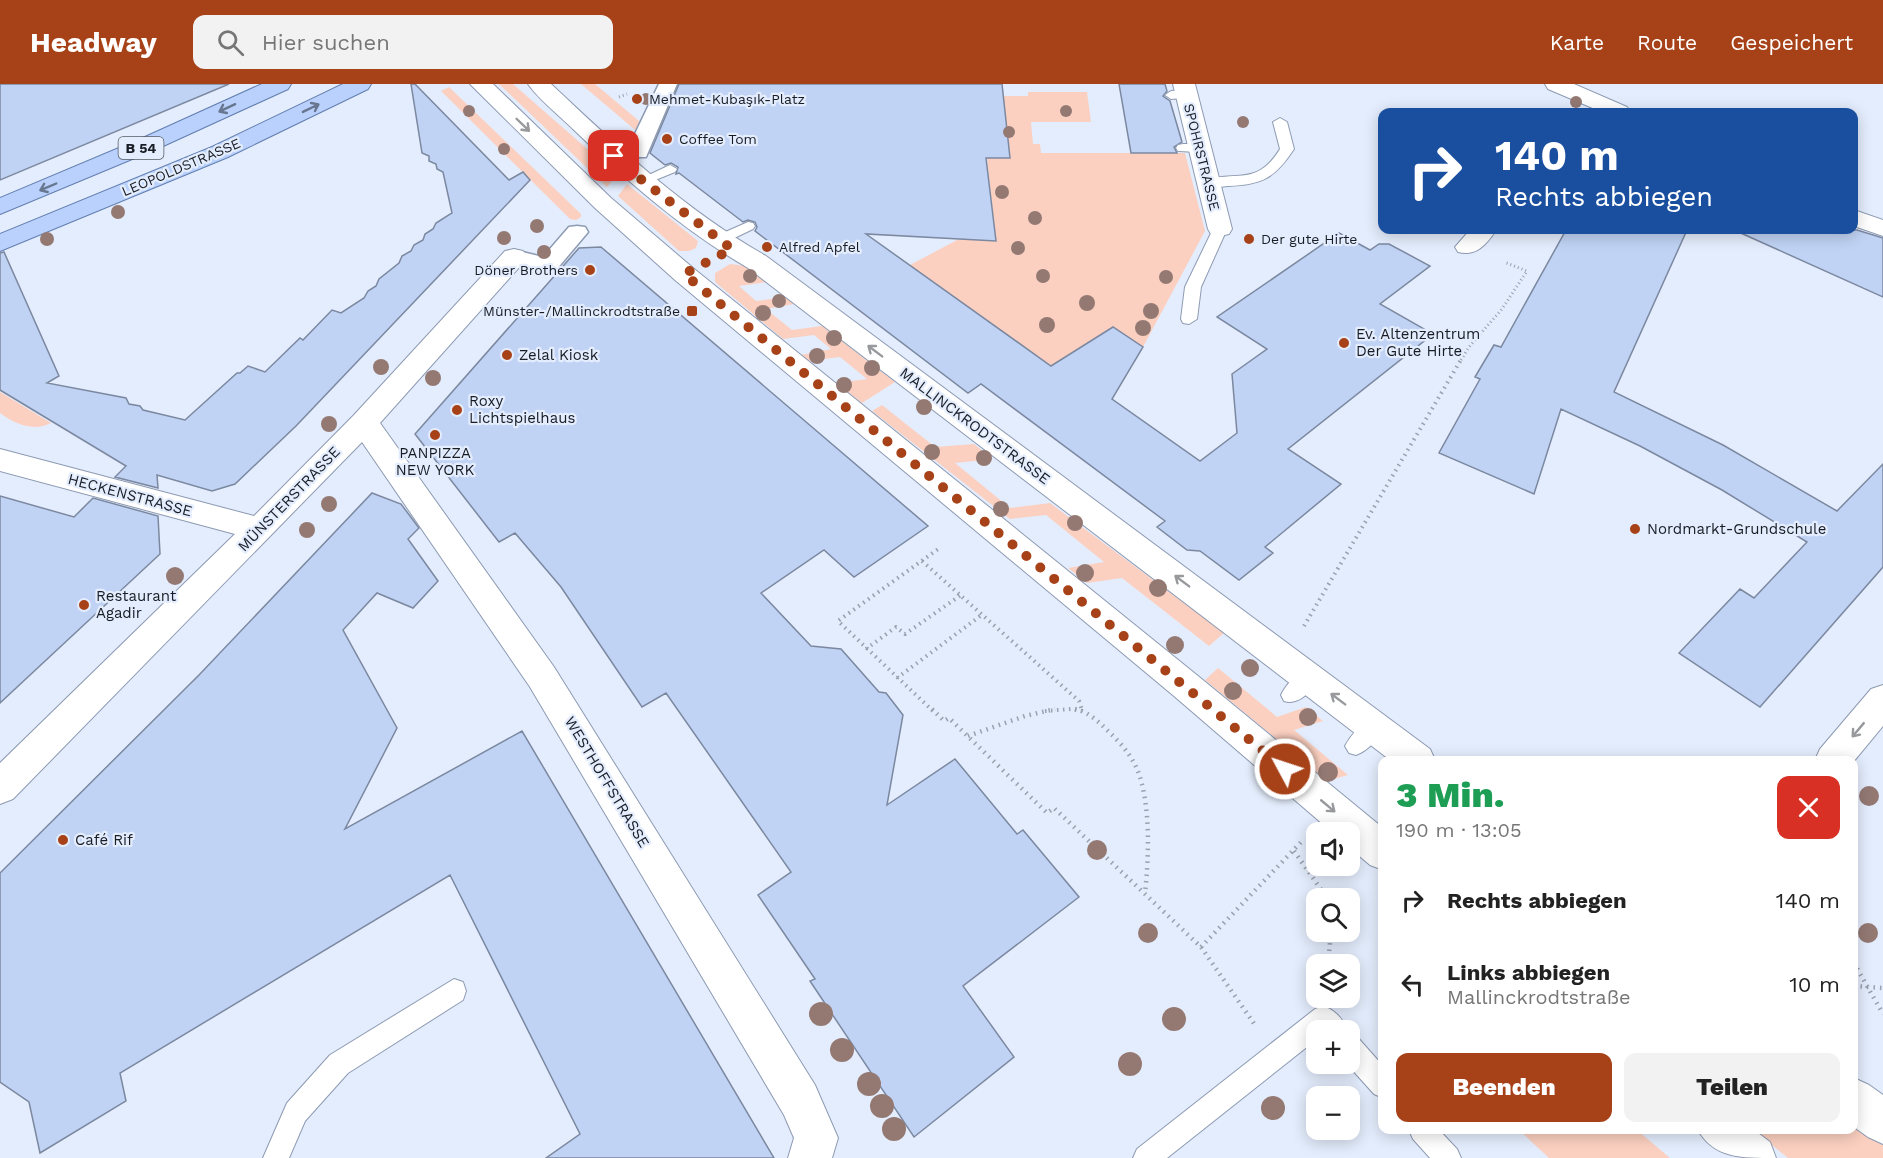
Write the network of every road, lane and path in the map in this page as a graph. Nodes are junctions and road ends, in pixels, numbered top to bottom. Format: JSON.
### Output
{"nodes":[{"id":1,"x":280,"y":84,"type":"edge"},
{"id":2,"x":360,"y":84,"type":"edge"},
{"id":3,"x":481,"y":84,"type":"edge"},
{"id":4,"x":539,"y":84,"type":"edge"},
{"id":5,"x":668,"y":84,"type":"edge"},
{"id":6,"x":1556,"y":84,"type":"edge"},
{"id":7,"x":1180,"y":91,"type":"edge"},
{"id":8,"x":1610,"y":108,"type":"edge"},
{"id":9,"x":1280,"y":122,"type":"dead end"},
{"id":10,"x":639,"y":153,"type":"dead end"},
{"id":11,"x":670,"y":169,"type":"dead end"},
{"id":12,"x":643,"y":181,"type":"junction"},
{"id":13,"x":1209,"y":183,"type":"junction"},
{"id":14,"x":0,"y":207,"type":"edge"},
{"id":15,"x":1858,"y":219,"type":"edge"},
{"id":16,"x":1220,"y":229,"type":"joint"},
{"id":17,"x":1883,"y":229,"type":"edge"},
{"id":18,"x":577,"y":232,"type":"dead end"},
{"id":19,"x":1480,"y":234,"type":"edge"},
{"id":20,"x":0,"y":243,"type":"edge"},
{"id":21,"x":1467,"y":247,"type":"joint"},
{"id":22,"x":716,"y":252,"type":"junction"},
{"id":23,"x":514,"y":257,"type":"joint"},
{"id":24,"x":1189,"y":319,"type":"dead end"},
{"id":25,"x":364,"y":422,"type":"junction"},
{"id":26,"x":1,"y":461,"type":"edge"},
{"id":27,"x":260,"y":530,"type":"junction"},
{"id":28,"x":941,"y":547,"type":"dead end"},
{"id":29,"x":922,"y":561,"type":"junction"},
{"id":30,"x":961,"y":595,"type":"junction"},
{"id":31,"x":983,"y":614,"type":"junction"},
{"id":32,"x":1303,"y":628,"type":"dead end"},
{"id":33,"x":866,"y":649,"type":"junction"},
{"id":34,"x":897,"y":678,"type":"junction"},
{"id":35,"x":1883,"y":700,"type":"edge"},
{"id":36,"x":1082,"y":710,"type":"junction"},
{"id":37,"x":968,"y":736,"type":"junction"},
{"id":38,"x":1408,"y":756,"type":"edge"},
{"id":39,"x":1836,"y":756,"type":"edge"},
{"id":40,"x":0,"y":787,"type":"edge"},
{"id":41,"x":1372,"y":834,"type":"edge"},
{"id":42,"x":1306,"y":836,"type":"dead end"},
{"id":43,"x":1294,"y":851,"type":"junction"},
{"id":44,"x":1320,"y":888,"type":"edge"},
{"id":45,"x":1145,"y":893,"type":"junction"},
{"id":46,"x":1201,"y":947,"type":"junction"},
{"id":47,"x":1858,"y":970,"type":"edge"},
{"id":48,"x":1858,"y":987,"type":"edge"},
{"id":49,"x":1883,"y":988,"type":"edge"},
{"id":50,"x":1869,"y":989,"type":"junction"},
{"id":51,"x":454,"y":991,"type":"dead end"},
{"id":52,"x":1883,"y":1014,"type":"edge"},
{"id":53,"x":1306,"y":1032,"type":"edge"},
{"id":54,"x":1276,"y":1056,"type":"junction"},
{"id":55,"x":1360,"y":1059,"type":"edge"},
{"id":56,"x":1378,"y":1079,"type":"edge"},
{"id":57,"x":1858,"y":1103,"type":"edge"},
{"id":58,"x":1883,"y":1122,"type":"edge"},
{"id":59,"x":1426,"y":1134,"type":"edge"},
{"id":60,"x":1725,"y":1134,"type":"edge"},
{"id":61,"x":276,"y":1158,"type":"edge"},
{"id":62,"x":810,"y":1158,"type":"edge"},
{"id":63,"x":1146,"y":1158,"type":"edge"},
{"id":64,"x":1448,"y":1158,"type":"edge"},
{"id":65,"x":1754,"y":1158,"type":"edge"}],
"edges":[{"from":1,"to":14,"type":"main road","number":"B 54","one_way":true},
{"from":20,"to":2,"type":"main road","name":"LEOPOLDSTRASSE","number":"B 54","one_way":true},
{"from":3,"to":22,"type":"main road","name":"MALLINCKRODTSTRASSE","one_way":true},
{"from":4,"to":12,"type":"main road","name":"MALLINCKRODTSTRASSE"},
{"from":5,"to":10,"type":"street"},
{"from":6,"to":8,"type":"main road"},
{"from":7,"to":13,"type":"main road","name":"SPOHRSTRASSE"},
{"from":9,"to":13,"type":"lane"},
{"from":11,"to":12,"type":"lane"},
{"from":12,"to":22,"type":"main road","name":"MALLINCKRODTSTRASSE"},
{"from":13,"to":16,"type":"main road","name":"SPOHRSTRASSE"},
{"from":15,"to":17,"type":"main road"},
{"from":16,"to":24,"type":"lane"},
{"from":18,"to":23,"type":"street","name":"MÜNSTERSTRASSE"},
{"from":19,"to":21,"type":"main road"},
{"from":21,"to":32,"type":"path"},
{"from":38,"to":22,"type":"main road","name":"MALLINCKRODTSTRASSE","one_way":true},
{"from":22,"to":41,"type":"main road","name":"MALLINCKRODTSTRASSE","one_way":true},
{"from":23,"to":25,"type":"main road","name":"MÜNSTERSTRASSE"},
{"from":25,"to":27,"type":"main road","name":"MÜNSTERSTRASSE"},
{"from":25,"to":62,"type":"main road","name":"WESTHOFFSTRASSE"},
{"from":26,"to":27,"type":"main road","name":"HECKENSTRASSE"},
{"from":27,"to":40,"type":"main road","name":"MÜNSTERSTRASSE"},
{"from":28,"to":29,"type":"path"},
{"from":29,"to":30,"type":"path"},
{"from":29,"to":33,"type":"path"},
{"from":30,"to":31,"type":"path"},
{"from":30,"to":33,"type":"path"},
{"from":31,"to":34,"type":"path"},
{"from":31,"to":36,"type":"path"},
{"from":33,"to":34,"type":"path"},
{"from":34,"to":37,"type":"path"},
{"from":35,"to":39,"type":"main road","one_way":true},
{"from":36,"to":37,"type":"path"},
{"from":36,"to":45,"type":"path"},
{"from":37,"to":45,"type":"path"},
{"from":42,"to":43,"type":"path"},
{"from":43,"to":44,"type":"path"},
{"from":43,"to":46,"type":"path"},
{"from":45,"to":46,"type":"path"},
{"from":46,"to":54,"type":"path"},
{"from":47,"to":50,"type":"path"},
{"from":48,"to":50,"type":"path"},
{"from":49,"to":50,"type":"path"},
{"from":50,"to":52,"type":"path"},
{"from":51,"to":61,"type":"lane"},
{"from":53,"to":54,"type":"lane"},
{"from":54,"to":63,"type":"lane"},
{"from":55,"to":56,"type":"lane"},
{"from":57,"to":58,"type":"main road"},
{"from":59,"to":64,"type":"lane"},
{"from":60,"to":65,"type":"main road"}]}
